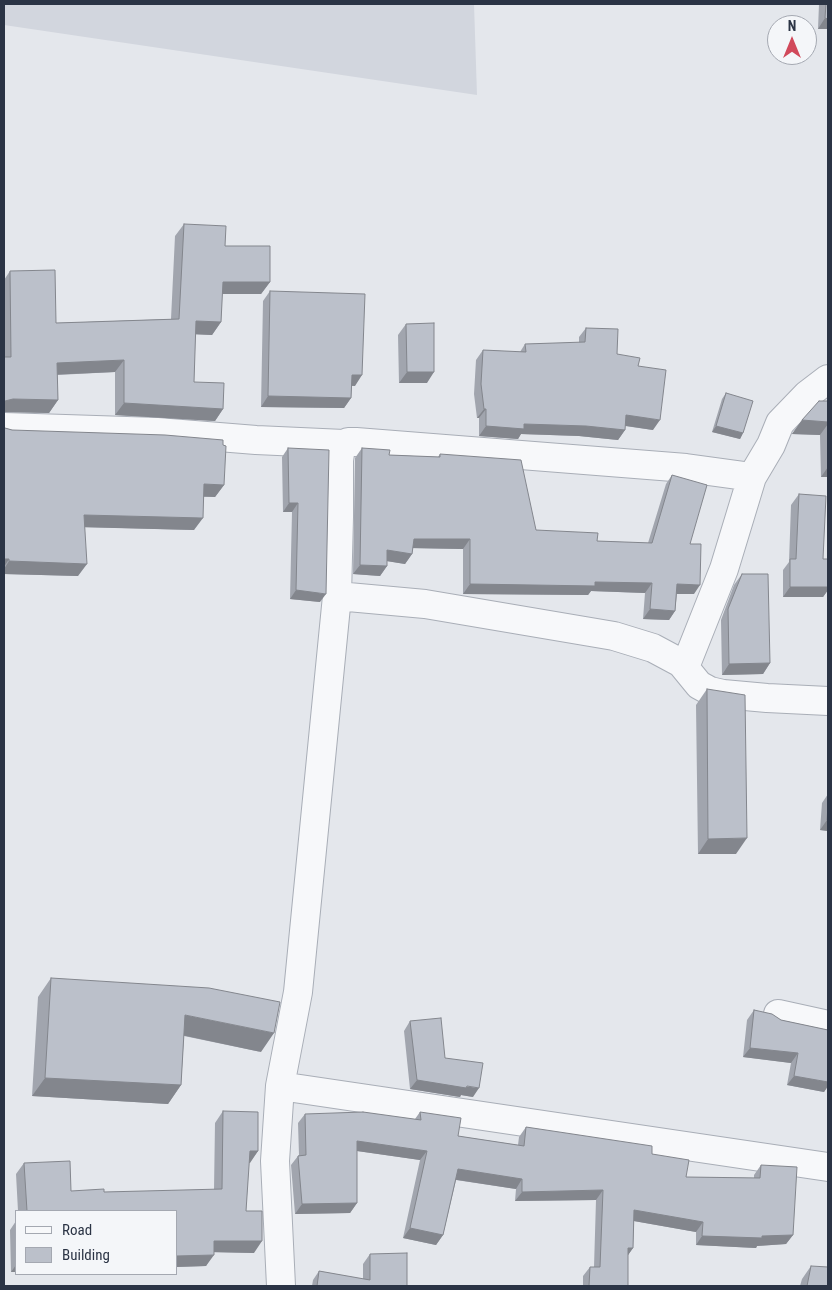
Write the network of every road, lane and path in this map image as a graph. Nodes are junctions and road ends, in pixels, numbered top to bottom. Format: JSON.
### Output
{"nodes":[{"id":1,"x":828,"y":379,"type":"edge"},
{"id":2,"x":4,"y":428,"type":"edge"},
{"id":3,"x":344,"y":444,"type":"junction"},
{"id":4,"x":752,"y":477,"type":"junction"},
{"id":5,"x":337,"y":596,"type":"junction"},
{"id":6,"x":685,"y":667,"type":"junction"},
{"id":7,"x":828,"y":701,"type":"edge"},
{"id":8,"x":778,"y":1014,"type":"dead end"},
{"id":9,"x":828,"y":1025,"type":"edge"},
{"id":10,"x":280,"y":1086,"type":"junction"},
{"id":11,"x":828,"y":1167,"type":"edge"},
{"id":12,"x":281,"y":1286,"type":"edge"}],
"edges":[{"from":1,"to":4,"type":"street"},
{"from":2,"to":3,"type":"street"},
{"from":3,"to":4,"type":"street"},
{"from":3,"to":5,"type":"street"},
{"from":4,"to":6,"type":"street"},
{"from":5,"to":6,"type":"street"},
{"from":5,"to":10,"type":"street"},
{"from":6,"to":7,"type":"street"},
{"from":8,"to":9,"type":"street"},
{"from":10,"to":11,"type":"street"},
{"from":10,"to":12,"type":"street"}]}
